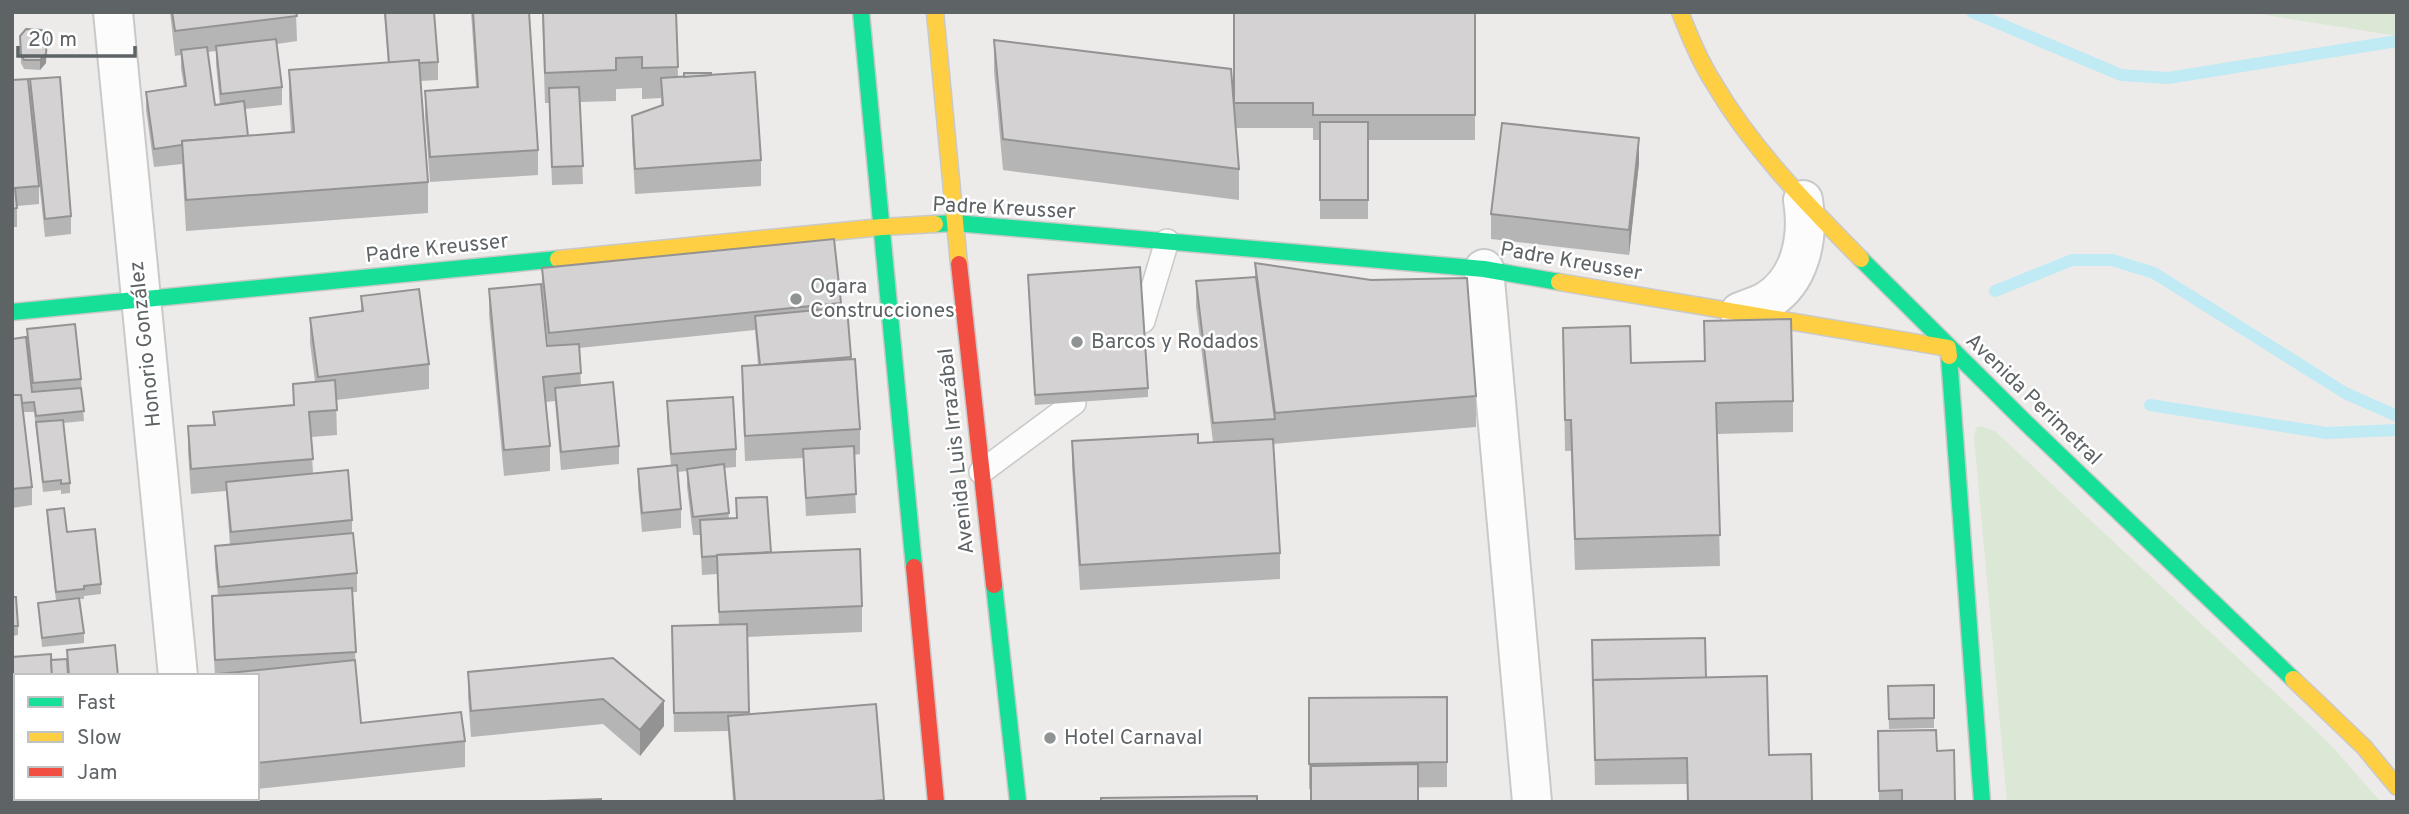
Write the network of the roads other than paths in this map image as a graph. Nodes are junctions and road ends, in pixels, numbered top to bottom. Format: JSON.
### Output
{"nodes":[{"id":1,"x":113,"y":12,"type":"edge"},
{"id":2,"x":861,"y":12,"type":"edge"},
{"id":3,"x":936,"y":12,"type":"edge"},
{"id":4,"x":1679,"y":12,"type":"edge"},
{"id":5,"x":1803,"y":200,"type":"junction"},
{"id":6,"x":955,"y":223,"type":"junction"},
{"id":7,"x":883,"y":227,"type":"junction"},
{"id":8,"x":1167,"y":241,"type":"junction"},
{"id":9,"x":1484,"y":269,"type":"junction"},
{"id":10,"x":141,"y":299,"type":"junction"},
{"id":11,"x":12,"y":312,"type":"edge"},
{"id":12,"x":1740,"y":312,"type":"junction"},
{"id":13,"x":1143,"y":321,"type":"edge"},
{"id":14,"x":1948,"y":348,"type":"junction"},
{"id":15,"x":1074,"y":403,"type":"edge"},
{"id":16,"x":981,"y":472,"type":"junction"},
{"id":17,"x":178,"y":674,"type":"edge"},
{"id":18,"x":2397,"y":787,"type":"edge"},
{"id":19,"x":936,"y":802,"type":"edge"},
{"id":20,"x":1018,"y":802,"type":"edge"},
{"id":21,"x":1532,"y":802,"type":"edge"},
{"id":22,"x":1982,"y":802,"type":"edge"}],
"edges":[{"from":1,"to":10,"type":"street","name":"Honorio González"},
{"from":2,"to":7,"type":"main road"},
{"from":3,"to":6,"type":"main road","name":"Avenida Luis Irrazábal"},
{"from":4,"to":5,"type":"main road","name":"Avenida Perimetral"},
{"from":5,"to":12,"type":"street"},
{"from":5,"to":14,"type":"main road","name":"Avenida Perimetral"},
{"from":6,"to":7,"type":"main road","name":"Padre Kreusser"},
{"from":6,"to":8,"type":"main road","name":"Padre Kreusser"},
{"from":6,"to":16,"type":"main road","name":"Avenida Luis Irrazábal"},
{"from":7,"to":10,"type":"main road","name":"Padre Kreusser"},
{"from":7,"to":19,"type":"main road"},
{"from":8,"to":9,"type":"main road","name":"Padre Kreusser"},
{"from":8,"to":13,"type":"lane"},
{"from":9,"to":12,"type":"main road","name":"Padre Kreusser"},
{"from":9,"to":21,"type":"street"},
{"from":10,"to":11,"type":"main road","name":"Padre Kreusser"},
{"from":10,"to":17,"type":"street","name":"Honorio González"},
{"from":12,"to":14,"type":"main road","name":"Padre Kreusser"},
{"from":14,"to":18,"type":"main road","name":"Avenida Perimetral"},
{"from":14,"to":22,"type":"main road"},
{"from":15,"to":16,"type":"lane"},
{"from":16,"to":20,"type":"main road","name":"Avenida Luis Irrazábal"}]}
